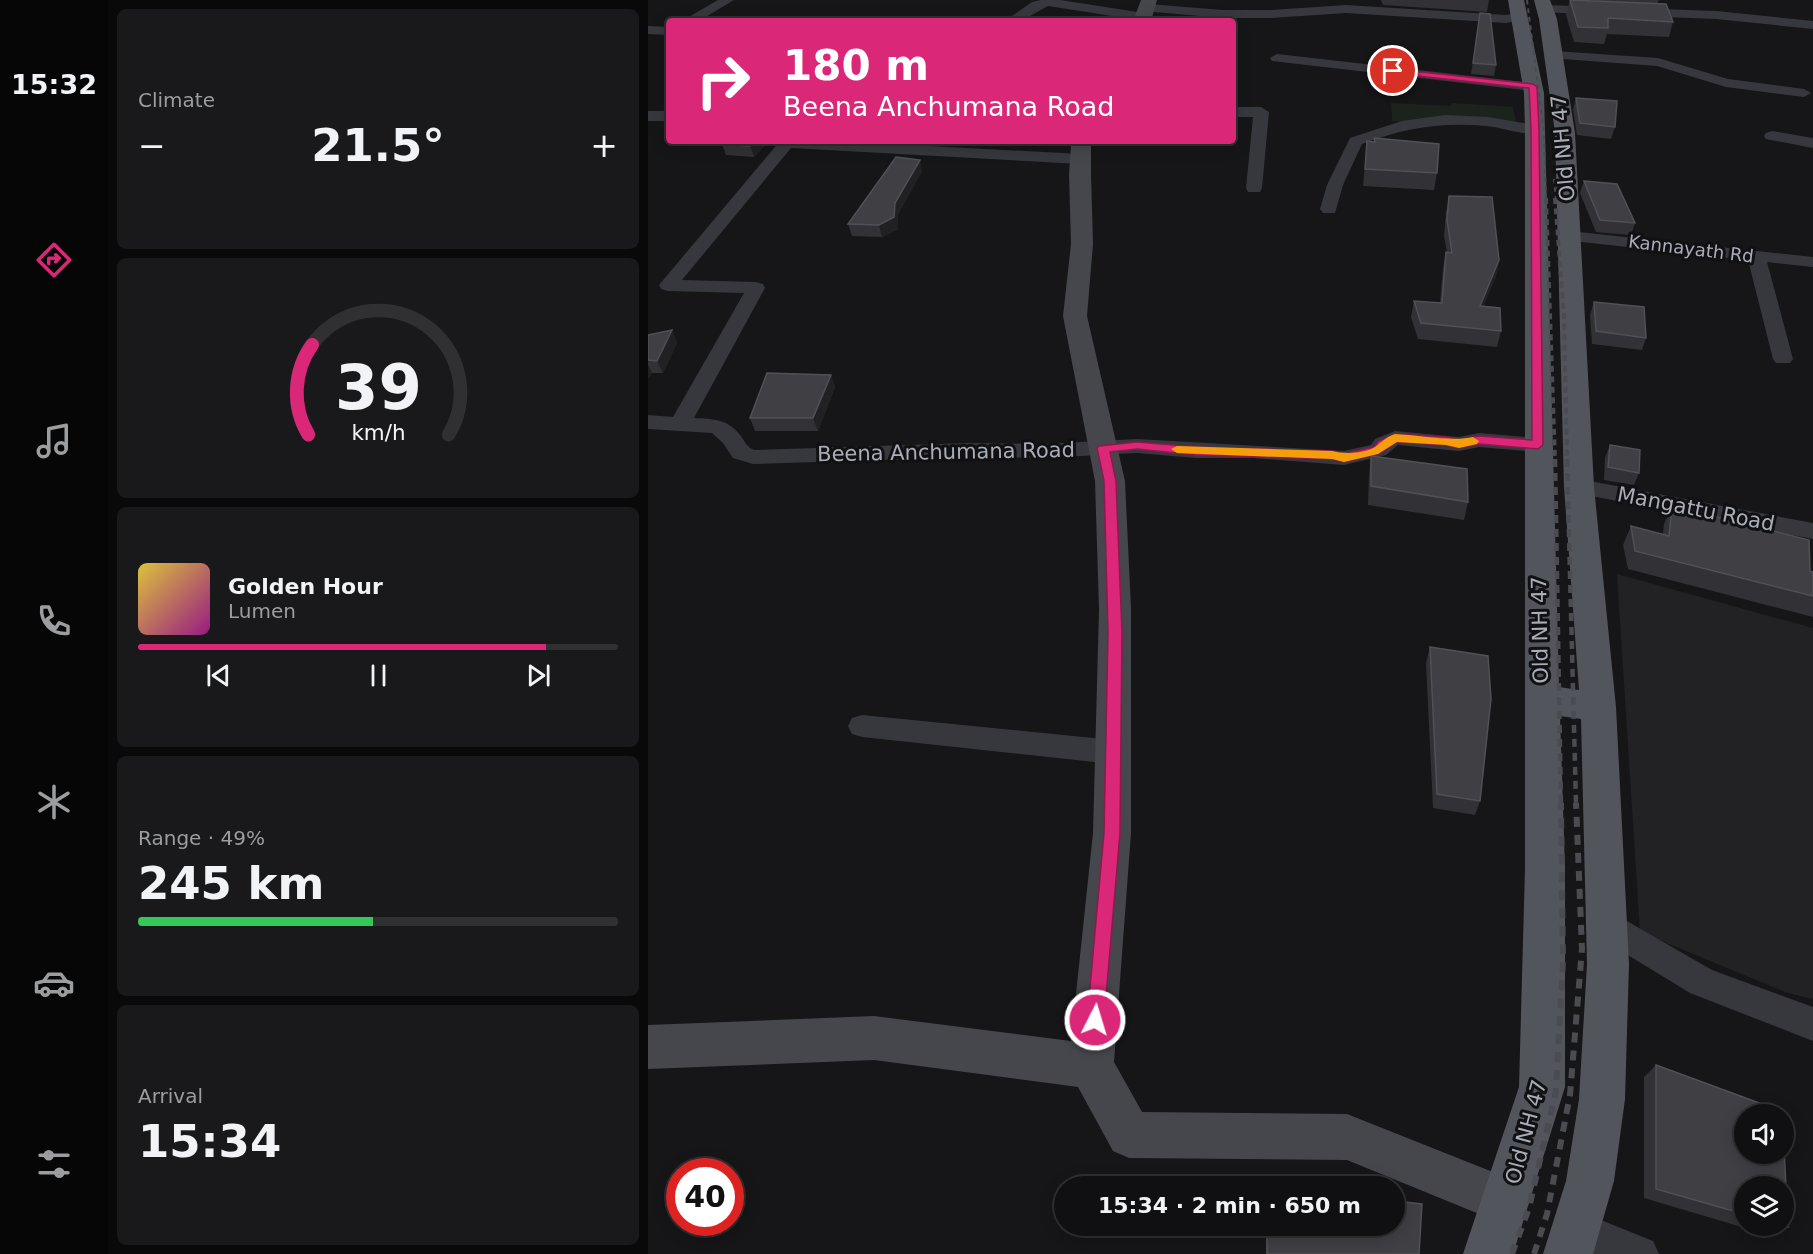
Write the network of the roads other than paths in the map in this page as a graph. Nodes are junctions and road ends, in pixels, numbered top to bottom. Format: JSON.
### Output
{"nodes":[{"id":1,"x":728,"y":0,"type":"edge"},
{"id":2,"x":1738,"y":0,"type":"edge"},
{"id":3,"x":1530,"y":6,"type":"edge"},
{"id":4,"x":1146,"y":12,"type":"edge"},
{"id":5,"x":1110,"y":13,"type":"junction"},
{"id":6,"x":1737,"y":16,"type":"junction"},
{"id":7,"x":695,"y":18,"type":"edge"},
{"id":8,"x":1016,"y":18,"type":"edge"},
{"id":9,"x":1103,"y":18,"type":"edge"},
{"id":10,"x":1813,"y":25,"type":"edge"},
{"id":11,"x":648,"y":30,"type":"edge"},
{"id":12,"x":666,"y":31,"type":"edge"},
{"id":13,"x":1554,"y":55,"type":"junction"},
{"id":14,"x":1277,"y":58,"type":"dead end"},
{"id":15,"x":1542,"y":92,"type":"junction"},
{"id":16,"x":1804,"y":93,"type":"dead end"},
{"id":17,"x":1236,"y":112,"type":"edge"},
{"id":18,"x":648,"y":116,"type":"edge"},
{"id":19,"x":666,"y":116,"type":"edge"},
{"id":20,"x":1535,"y":129,"type":"junction"},
{"id":21,"x":1772,"y":136,"type":"dead end"},
{"id":22,"x":1813,"y":143,"type":"edge"},
{"id":23,"x":786,"y":144,"type":"edge"},
{"id":24,"x":829,"y":144,"type":"edge"},
{"id":25,"x":1082,"y":150,"type":"edge"},
{"id":26,"x":1254,"y":188,"type":"dead end"},
{"id":27,"x":1329,"y":209,"type":"dead end"},
{"id":28,"x":1569,"y":236,"type":"junction"},
{"id":29,"x":1756,"y":257,"type":"junction"},
{"id":30,"x":1813,"y":262,"type":"edge"},
{"id":31,"x":1783,"y":359,"type":"dead end"},
{"id":32,"x":648,"y":422,"type":"edge"},
{"id":33,"x":680,"y":423,"type":"junction"},
{"id":34,"x":1538,"y":445,"type":"junction"},
{"id":35,"x":1103,"y":448,"type":"junction"},
{"id":36,"x":1579,"y":487,"type":"junction"},
{"id":37,"x":1813,"y":531,"type":"edge"},
{"id":38,"x":1541,"y":699,"type":"junction"},
{"id":39,"x":1598,"y":707,"type":"junction"},
{"id":40,"x":862,"y":726,"type":"dead end"},
{"id":41,"x":1113,"y":752,"type":"junction"},
{"id":42,"x":1606,"y":924,"type":"junction"},
{"id":43,"x":1813,"y":1024,"type":"edge"},
{"id":44,"x":648,"y":1047,"type":"edge"},
{"id":45,"x":1091,"y":1066,"type":"junction"},
{"id":46,"x":1506,"y":1201,"type":"junction"},
{"id":47,"x":1572,"y":1246,"type":"edge"},
{"id":48,"x":1488,"y":1254,"type":"edge"},
{"id":49,"x":1640,"y":1254,"type":"edge"}],
"edges":[{"from":1,"to":7,"type":"street"},
{"from":2,"to":6,"type":"street"},
{"from":3,"to":4,"type":"street"},
{"from":3,"to":6,"type":"street"},
{"from":3,"to":13,"type":"main road","name":"Old NH 47"},
{"from":3,"to":15,"type":"main road","name":"Old NH 47"},
{"from":4,"to":5,"type":"street"},
{"from":5,"to":8,"type":"street"},
{"from":5,"to":9,"type":"street"},
{"from":6,"to":10,"type":"street"},
{"from":11,"to":12,"type":"street"},
{"from":13,"to":15,"type":"main road","name":"Old NH 47"},
{"from":13,"to":16,"type":"street"},
{"from":14,"to":15,"type":"street"},
{"from":15,"to":20,"type":"main road","name":"Old NH 47"},
{"from":15,"to":28,"type":"main road","name":"Old NH 47"},
{"from":17,"to":26,"type":"street"},
{"from":18,"to":19,"type":"street"},
{"from":20,"to":27,"type":"street"},
{"from":20,"to":34,"type":"main road","name":"Old NH 47"},
{"from":21,"to":22,"type":"street"},
{"from":23,"to":33,"type":"street"},
{"from":24,"to":25,"type":"street"},
{"from":25,"to":35,"type":"street"},
{"from":28,"to":29,"type":"street","name":"Kannayath Rd"},
{"from":28,"to":36,"type":"main road","name":"Old NH 47"},
{"from":29,"to":30,"type":"street","name":"Kannayath Rd"},
{"from":29,"to":31,"type":"street"},
{"from":32,"to":33,"type":"street","name":"Beena Anchumana Road"},
{"from":33,"to":35,"type":"street","name":"Beena Anchumana Road"},
{"from":34,"to":35,"type":"street","name":"Beena Anchumana Road"},
{"from":34,"to":38,"type":"main road","name":"Old NH 47"},
{"from":35,"to":41,"type":"street"},
{"from":36,"to":37,"type":"street","name":"Mangattu Road"},
{"from":36,"to":39,"type":"main road","name":"Old NH 47"},
{"from":38,"to":39,"type":"main road"},
{"from":38,"to":46,"type":"main road","name":"Old NH 47"},
{"from":39,"to":42,"type":"main road","name":"Old NH 47"},
{"from":40,"to":41,"type":"street"},
{"from":41,"to":45,"type":"street"},
{"from":42,"to":43,"type":"street"},
{"from":42,"to":47,"type":"main road","name":"Old NH 47"},
{"from":44,"to":45,"type":"street"},
{"from":45,"to":46,"type":"street"},
{"from":46,"to":48,"type":"main road","name":"Old NH 47"},
{"from":47,"to":49,"type":"street"}]}
